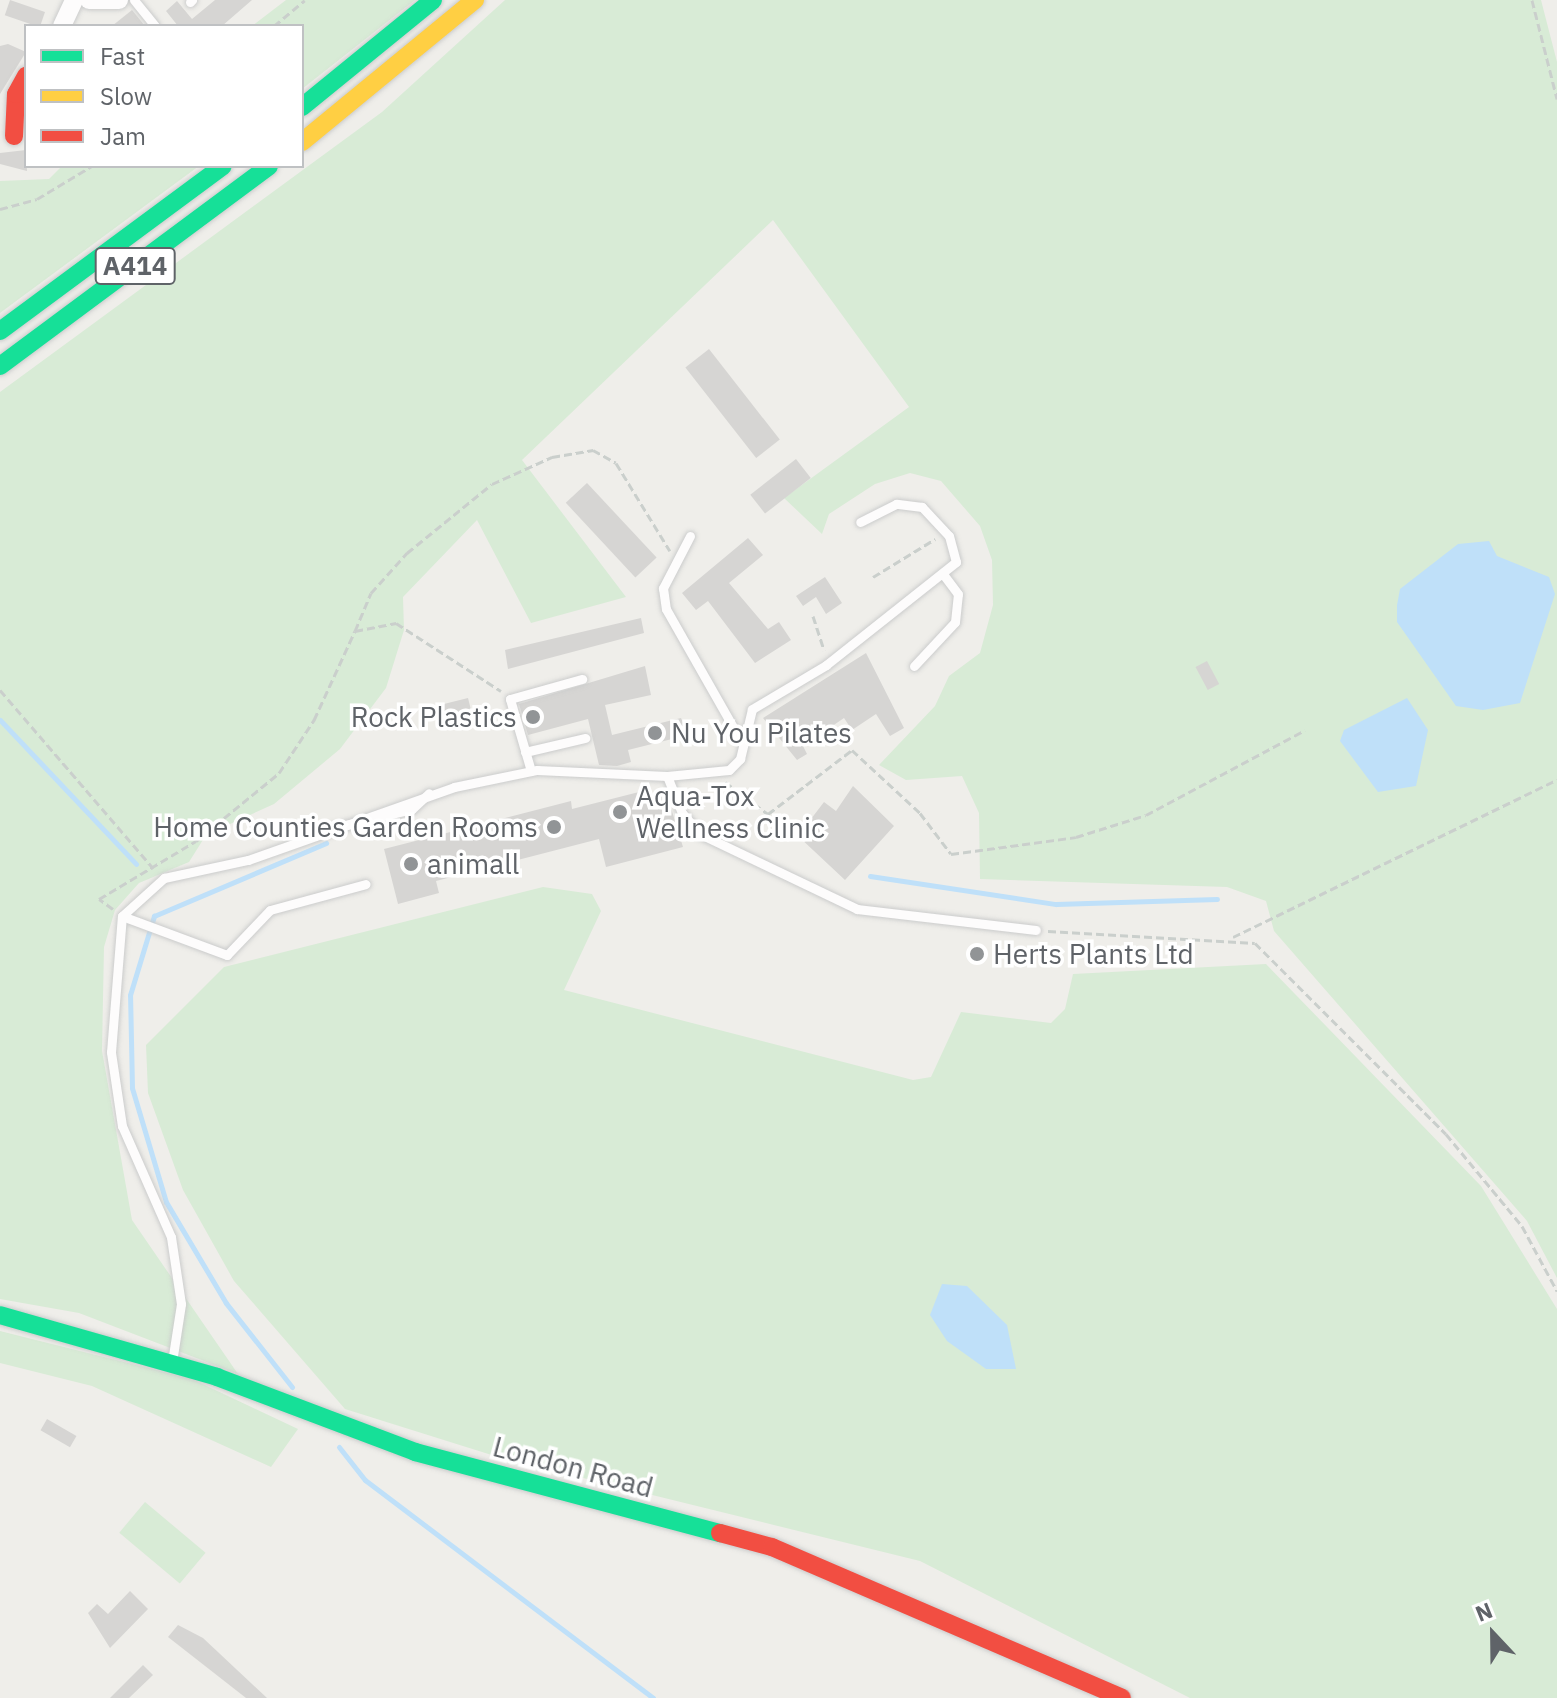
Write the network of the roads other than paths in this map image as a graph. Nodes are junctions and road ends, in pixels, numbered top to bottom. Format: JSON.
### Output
{"nodes":[{"id":1,"x":74,"y":0,"type":"edge"},
{"id":2,"x":89,"y":0,"type":"edge"},
{"id":3,"x":119,"y":0,"type":"edge"},
{"id":4,"x":134,"y":0,"type":"edge"},
{"id":5,"x":433,"y":0,"type":"edge"},
{"id":6,"x":475,"y":0,"type":"edge"},
{"id":7,"x":63,"y":24,"type":"edge"},
{"id":8,"x":153,"y":24,"type":"edge"},
{"id":9,"x":24,"y":80,"type":"edge"},
{"id":10,"x":304,"y":105,"type":"edge"},
{"id":11,"x":6,"y":113,"type":"edge"},
{"id":12,"x":14,"y":136,"type":"dead end"},
{"id":13,"x":304,"y":140,"type":"edge"},
{"id":14,"x":220,"y":168,"type":"edge"},
{"id":15,"x":266,"y":168,"type":"edge"},
{"id":16,"x":0,"y":331,"type":"edge"},
{"id":17,"x":0,"y":366,"type":"edge"},
{"id":18,"x":860,"y":522,"type":"dead end"},
{"id":19,"x":690,"y":536,"type":"dead end"},
{"id":20,"x":943,"y":574,"type":"junction"},
{"id":21,"x":914,"y":666,"type":"dead end"},
{"id":22,"x":582,"y":679,"type":"dead end"},
{"id":23,"x":585,"y":738,"type":"dead end"},
{"id":24,"x":743,"y":746,"type":"junction"},
{"id":25,"x":525,"y":752,"type":"junction"},
{"id":26,"x":531,"y":771,"type":"junction"},
{"id":27,"x":667,"y":776,"type":"junction"},
{"id":28,"x":366,"y":884,"type":"dead end"},
{"id":29,"x":122,"y":916,"type":"junction"},
{"id":30,"x":1036,"y":930,"type":"road end"},
{"id":31,"x":0,"y":1315,"type":"edge"},
{"id":32,"x":172,"y":1362,"type":"junction"},
{"id":33,"x":1122,"y":1698,"type":"edge"}],
"edges":[{"from":1,"to":7,"type":"street"},
{"from":2,"to":3,"type":"street"},
{"from":4,"to":8,"type":"lane"},
{"from":5,"to":10,"type":"main road"},
{"from":6,"to":13,"type":"main road"},
{"from":9,"to":11,"type":"main road"},
{"from":11,"to":12,"type":"main road"},
{"from":14,"to":16,"type":"main road","number":"A414"},
{"from":15,"to":17,"type":"main road","number":"A414"},
{"from":18,"to":20,"type":"lane"},
{"from":19,"to":24,"type":"lane"},
{"from":20,"to":21,"type":"lane"},
{"from":20,"to":24,"type":"lane"},
{"from":22,"to":25,"type":"lane"},
{"from":23,"to":25,"type":"lane"},
{"from":24,"to":27,"type":"lane"},
{"from":25,"to":26,"type":"lane"},
{"from":26,"to":27,"type":"lane"},
{"from":26,"to":29,"type":"lane"},
{"from":27,"to":30,"type":"lane"},
{"from":28,"to":29,"type":"lane"},
{"from":29,"to":32,"type":"lane"},
{"from":31,"to":32,"type":"main road","name":"London Road"},
{"from":32,"to":33,"type":"main road","name":"London Road"}]}
